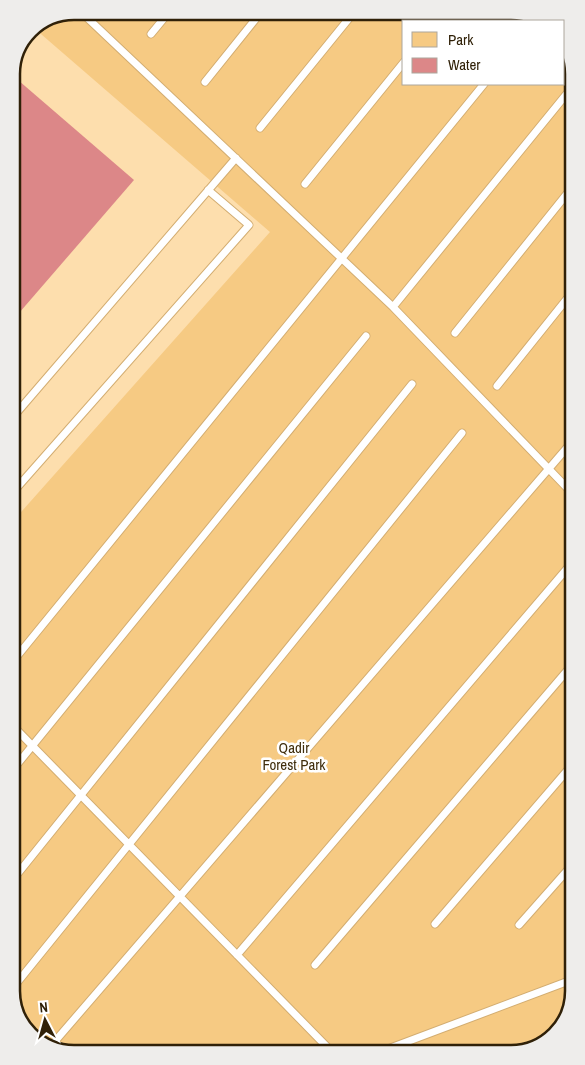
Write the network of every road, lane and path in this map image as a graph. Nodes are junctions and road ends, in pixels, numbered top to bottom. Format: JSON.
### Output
{"nodes":[{"id":1,"x":90,"y":20,"type":"edge"},
{"id":2,"x":163,"y":20,"type":"edge"},
{"id":3,"x":255,"y":20,"type":"edge"},
{"id":4,"x":348,"y":20,"type":"edge"},
{"id":5,"x":151,"y":34,"type":"dead end"},
{"id":6,"x":402,"y":64,"type":"edge"},
{"id":7,"x":205,"y":82,"type":"dead end"},
{"id":8,"x":483,"y":85,"type":"edge"},
{"id":9,"x":565,"y":95,"type":"edge"},
{"id":10,"x":260,"y":128,"type":"dead end"},
{"id":11,"x":236,"y":158,"type":"junction"},
{"id":12,"x":305,"y":184,"type":"dead end"},
{"id":13,"x":208,"y":190,"type":"junction"},
{"id":14,"x":565,"y":196,"type":"edge"},
{"id":15,"x":341,"y":257,"type":"junction"},
{"id":16,"x":565,"y":301,"type":"edge"},
{"id":17,"x":393,"y":307,"type":"junction"},
{"id":18,"x":455,"y":333,"type":"dead end"},
{"id":19,"x":366,"y":336,"type":"dead end"},
{"id":20,"x":412,"y":384,"type":"dead end"},
{"id":21,"x":497,"y":386,"type":"dead end"},
{"id":22,"x":20,"y":409,"type":"edge"},
{"id":23,"x":462,"y":433,"type":"dead end"},
{"id":24,"x":565,"y":450,"type":"edge"},
{"id":25,"x":548,"y":469,"type":"junction"},
{"id":26,"x":20,"y":484,"type":"edge"},
{"id":27,"x":565,"y":486,"type":"edge"},
{"id":28,"x":565,"y":572,"type":"edge"},
{"id":29,"x":20,"y":653,"type":"edge"},
{"id":30,"x":565,"y":673,"type":"edge"},
{"id":31,"x":20,"y":733,"type":"edge"},
{"id":32,"x":32,"y":746,"type":"junction"},
{"id":33,"x":20,"y":761,"type":"edge"},
{"id":34,"x":565,"y":774,"type":"edge"},
{"id":35,"x":81,"y":796,"type":"junction"},
{"id":36,"x":129,"y":845,"type":"junction"},
{"id":37,"x":20,"y":872,"type":"edge"},
{"id":38,"x":565,"y":873,"type":"edge"},
{"id":39,"x":180,"y":896,"type":"junction"},
{"id":40,"x":435,"y":924,"type":"dead end"},
{"id":41,"x":519,"y":925,"type":"dead end"},
{"id":42,"x":237,"y":955,"type":"junction"},
{"id":43,"x":315,"y":965,"type":"dead end"},
{"id":44,"x":20,"y":979,"type":"edge"},
{"id":45,"x":565,"y":982,"type":"edge"},
{"id":46,"x":54,"y":1041,"type":"edge"},
{"id":47,"x":325,"y":1045,"type":"edge"},
{"id":48,"x":398,"y":1045,"type":"edge"}],
"edges":[{"from":1,"to":11,"type":"lane"},
{"from":2,"to":5,"type":"lane"},
{"from":3,"to":7,"type":"lane"},
{"from":4,"to":10,"type":"lane"},
{"from":6,"to":12,"type":"lane"},
{"from":8,"to":15,"type":"lane"},
{"from":9,"to":17,"type":"lane"},
{"from":11,"to":13,"type":"lane"},
{"from":11,"to":15,"type":"lane"},
{"from":13,"to":22,"type":"lane"},
{"from":13,"to":26,"type":"lane"},
{"from":14,"to":18,"type":"lane"},
{"from":15,"to":17,"type":"lane"},
{"from":15,"to":29,"type":"lane"},
{"from":16,"to":21,"type":"lane"},
{"from":17,"to":25,"type":"lane"},
{"from":19,"to":32,"type":"lane"},
{"from":20,"to":35,"type":"lane"},
{"from":23,"to":36,"type":"lane"},
{"from":24,"to":25,"type":"lane"},
{"from":25,"to":27,"type":"lane"},
{"from":25,"to":39,"type":"lane"},
{"from":28,"to":42,"type":"lane"},
{"from":30,"to":43,"type":"lane"},
{"from":31,"to":32,"type":"lane"},
{"from":32,"to":33,"type":"lane"},
{"from":32,"to":35,"type":"lane"},
{"from":34,"to":40,"type":"lane"},
{"from":35,"to":36,"type":"lane"},
{"from":35,"to":37,"type":"lane"},
{"from":36,"to":39,"type":"lane"},
{"from":36,"to":44,"type":"lane"},
{"from":38,"to":41,"type":"lane"},
{"from":39,"to":42,"type":"lane"},
{"from":39,"to":46,"type":"lane"},
{"from":42,"to":47,"type":"lane"},
{"from":45,"to":48,"type":"lane"}]}
